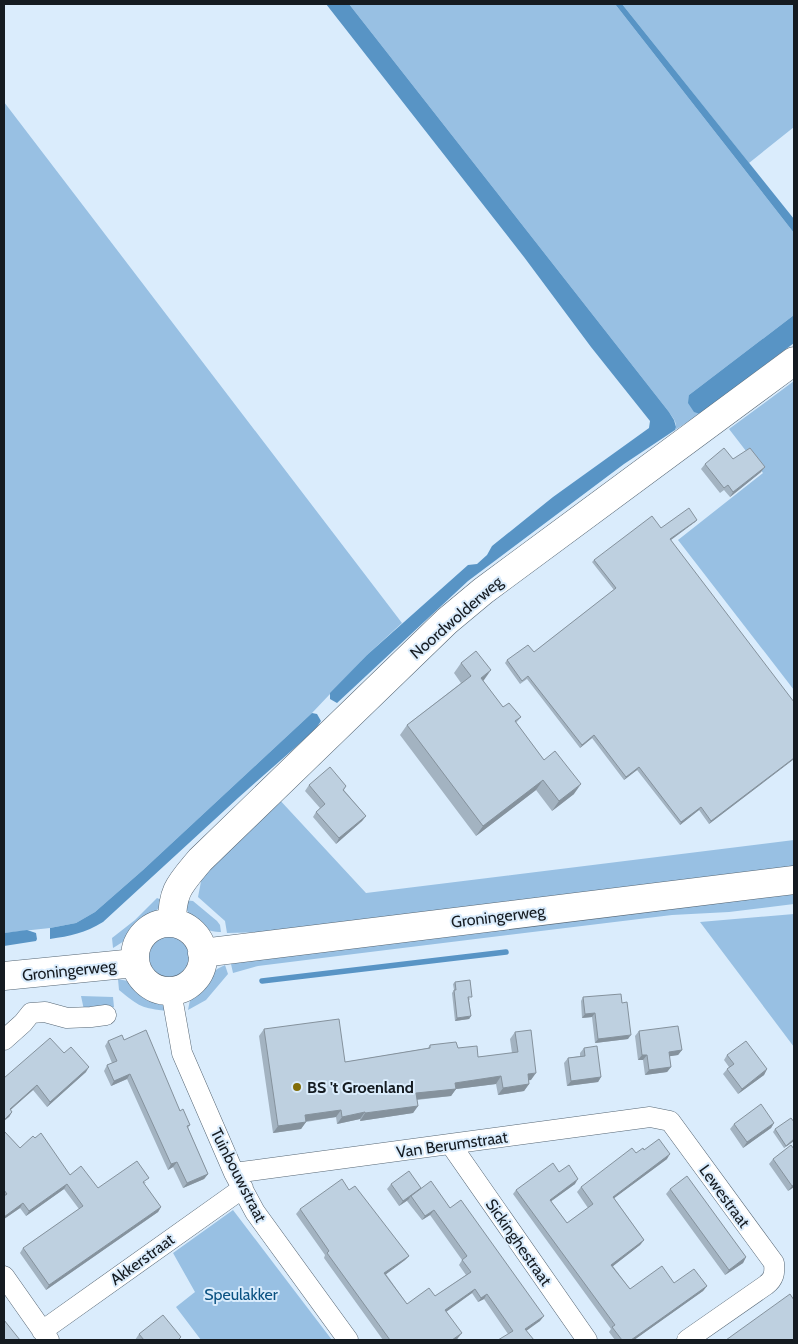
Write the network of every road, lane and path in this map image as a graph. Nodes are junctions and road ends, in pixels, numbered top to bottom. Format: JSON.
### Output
{"nodes":[{"id":1,"x":794,"y":361,"type":"edge"},
{"id":2,"x":794,"y":880,"type":"edge"},
{"id":3,"x":172,"y":923,"type":"junction"},
{"id":4,"x":202,"y":953,"type":"junction"},
{"id":5,"x":135,"y":963,"type":"junction"},
{"id":6,"x":4,"y":976,"type":"edge"},
{"id":7,"x":171,"y":991,"type":"junction"},
{"id":8,"x":106,"y":1015,"type":"dead end"},
{"id":9,"x":4,"y":1040,"type":"edge"},
{"id":10,"x":670,"y":1121,"type":"joint"},
{"id":11,"x":451,"y":1145,"type":"junction"},
{"id":12,"x":238,"y":1180,"type":"junction"},
{"id":13,"x":4,"y":1276,"type":"edge"},
{"id":14,"x":46,"y":1336,"type":"edge"},
{"id":15,"x":348,"y":1340,"type":"edge"},
{"id":16,"x":587,"y":1340,"type":"edge"},
{"id":17,"x":687,"y":1340,"type":"edge"}],
"edges":[{"from":1,"to":3,"type":"main road","name":"Noordwolderweg"},
{"from":2,"to":4,"type":"main road","name":"Groningerweg"},
{"from":3,"to":4,"type":"main road"},
{"from":3,"to":5,"type":"main road"},
{"from":4,"to":7,"type":"main road"},
{"from":5,"to":6,"type":"main road","name":"Groningerweg"},
{"from":5,"to":7,"type":"main road"},
{"from":7,"to":12,"type":"street","name":"Tuinbouwstraat"},
{"from":8,"to":9,"type":"street"},
{"from":10,"to":11,"type":"street","name":"Van Berumstraat"},
{"from":10,"to":17,"type":"street","name":"Lewestraat"},
{"from":11,"to":12,"type":"street","name":"Van Berumstraat"},
{"from":11,"to":16,"type":"street","name":"Sickinghestraat"},
{"from":12,"to":14,"type":"street","name":"Akkerstraat"},
{"from":12,"to":15,"type":"street","name":"Tuinbouwstraat"},
{"from":13,"to":14,"type":"street"}]}
